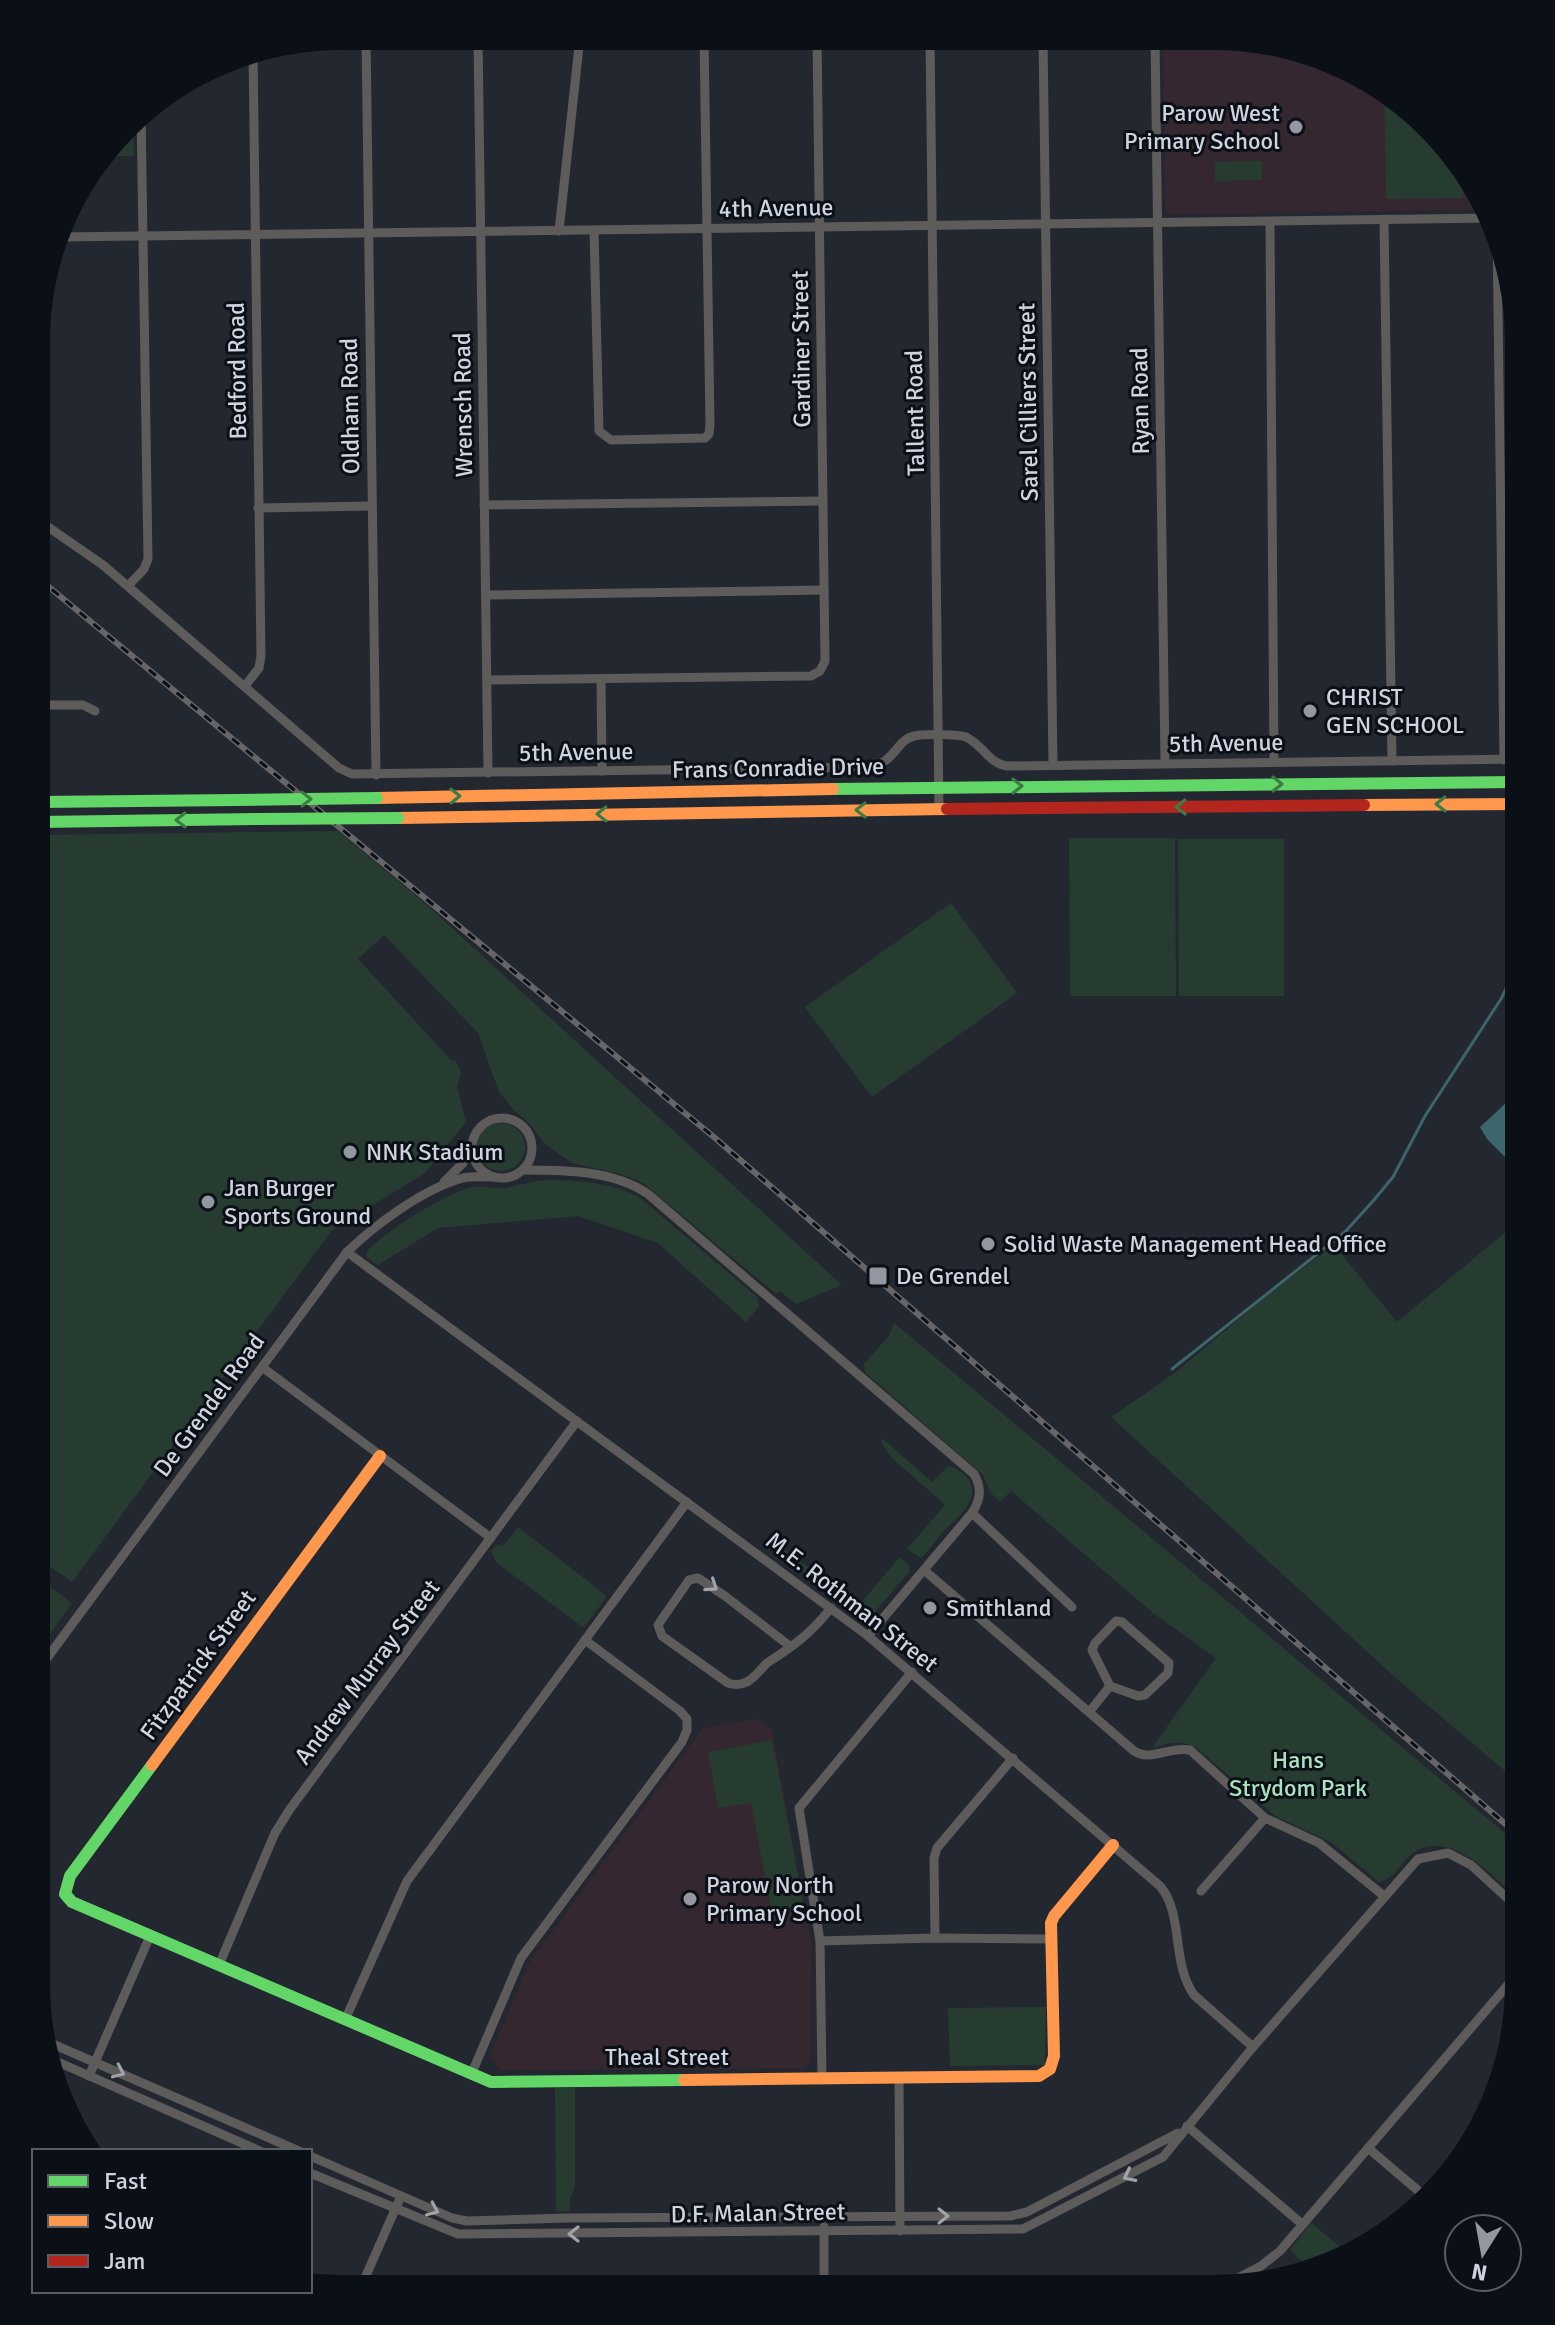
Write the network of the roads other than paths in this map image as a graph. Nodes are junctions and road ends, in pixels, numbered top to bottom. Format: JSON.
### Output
{"nodes":[{"id":1,"x":366,"y":50,"type":"edge"},
{"id":2,"x":478,"y":50,"type":"edge"},
{"id":3,"x":579,"y":50,"type":"edge"},
{"id":4,"x":704,"y":50,"type":"edge"},
{"id":5,"x":817,"y":50,"type":"edge"},
{"id":6,"x":930,"y":50,"type":"edge"},
{"id":7,"x":1043,"y":50,"type":"edge"},
{"id":8,"x":1155,"y":50,"type":"edge"},
{"id":9,"x":253,"y":63,"type":"edge"},
{"id":10,"x":141,"y":129,"type":"edge"},
{"id":11,"x":1478,"y":218,"type":"edge"},
{"id":12,"x":1384,"y":219,"type":"junction"},
{"id":13,"x":1270,"y":222,"type":"junction"},
{"id":14,"x":1158,"y":223,"type":"junction"},
{"id":15,"x":1046,"y":224,"type":"junction"},
{"id":16,"x":932,"y":225,"type":"junction"},
{"id":17,"x":820,"y":228,"type":"junction"},
{"id":18,"x":706,"y":229,"type":"junction"},
{"id":19,"x":594,"y":230,"type":"junction"},
{"id":20,"x":559,"y":231,"type":"junction"},
{"id":21,"x":481,"y":232,"type":"junction"},
{"id":22,"x":368,"y":233,"type":"junction"},
{"id":23,"x":255,"y":235,"type":"junction"},
{"id":24,"x":143,"y":236,"type":"junction"},
{"id":25,"x":69,"y":237,"type":"edge"},
{"id":26,"x":1498,"y":278,"type":"edge"},
{"id":27,"x":823,"y":501,"type":"junction"},
{"id":28,"x":484,"y":505,"type":"junction"},
{"id":29,"x":371,"y":506,"type":"junction"},
{"id":30,"x":258,"y":508,"type":"junction"},
{"id":31,"x":50,"y":528,"type":"edge"},
{"id":32,"x":128,"y":586,"type":"junction"},
{"id":33,"x":824,"y":590,"type":"junction"},
{"id":34,"x":486,"y":595,"type":"junction"},
{"id":35,"x":601,"y":679,"type":"junction"},
{"id":36,"x":487,"y":680,"type":"junction"},
{"id":37,"x":245,"y":686,"type":"junction"},
{"id":38,"x":50,"y":705,"type":"edge"},
{"id":39,"x":95,"y":711,"type":"dead end"},
{"id":40,"x":938,"y":736,"type":"junction"},
{"id":41,"x":1504,"y":760,"type":"joint"},
{"id":42,"x":1392,"y":761,"type":"junction"},
{"id":43,"x":1274,"y":762,"type":"junction"},
{"id":44,"x":1165,"y":763,"type":"junction"},
{"id":45,"x":1053,"y":765,"type":"junction"},
{"id":46,"x":602,"y":771,"type":"junction"},
{"id":47,"x":488,"y":773,"type":"junction"},
{"id":48,"x":376,"y":775,"type":"junction"},
{"id":49,"x":1505,"y":782,"type":"edge"},
{"id":50,"x":939,"y":787,"type":"junction"},
{"id":51,"x":50,"y":802,"type":"edge"},
{"id":52,"x":1505,"y":804,"type":"edge"},
{"id":53,"x":939,"y":810,"type":"junction"},
{"id":54,"x":50,"y":822,"type":"edge"},
{"id":55,"x":471,"y":1148,"type":"junction"},
{"id":56,"x":523,"y":1170,"type":"junction"},
{"id":57,"x":494,"y":1177,"type":"junction"},
{"id":58,"x":439,"y":1187,"type":"junction"},
{"id":59,"x":347,"y":1252,"type":"junction"},
{"id":60,"x":262,"y":1367,"type":"junction"},
{"id":61,"x":577,"y":1421,"type":"junction"},
{"id":62,"x":380,"y":1456,"type":"junction"},
{"id":63,"x":687,"y":1502,"type":"junction"},
{"id":64,"x":972,"y":1513,"type":"junction"},
{"id":65,"x":491,"y":1538,"type":"junction"},
{"id":66,"x":924,"y":1570,"type":"junction"},
{"id":67,"x":1072,"y":1607,"type":"dead end"},
{"id":68,"x":831,"y":1608,"type":"junction"},
{"id":69,"x":868,"y":1636,"type":"junction"},
{"id":70,"x":585,"y":1640,"type":"junction"},
{"id":71,"x":791,"y":1647,"type":"junction"},
{"id":72,"x":50,"y":1654,"type":"edge"},
{"id":73,"x":912,"y":1672,"type":"junction"},
{"id":74,"x":1110,"y":1686,"type":"junction"},
{"id":75,"x":1090,"y":1711,"type":"junction"},
{"id":76,"x":1013,"y":1758,"type":"junction"},
{"id":77,"x":1265,"y":1818,"type":"junction"},
{"id":78,"x":1113,"y":1845,"type":"junction"},
{"id":79,"x":1201,"y":1891,"type":"dead end"},
{"id":80,"x":1384,"y":1896,"type":"junction"},
{"id":81,"x":1505,"y":1896,"type":"edge"},
{"id":82,"x":72,"y":1902,"type":"joint"},
{"id":83,"x":150,"y":1936,"type":"junction"},
{"id":84,"x":935,"y":1938,"type":"junction"},
{"id":85,"x":1052,"y":1939,"type":"junction"},
{"id":86,"x":820,"y":1941,"type":"junction"},
{"id":87,"x":219,"y":1965,"type":"junction"},
{"id":88,"x":1505,"y":1988,"type":"edge"},
{"id":89,"x":345,"y":2020,"type":"junction"},
{"id":90,"x":57,"y":2046,"type":"edge"},
{"id":91,"x":1253,"y":2047,"type":"junction"},
{"id":92,"x":94,"y":2061,"type":"junction"},
{"id":93,"x":61,"y":2064,"type":"edge"},
{"id":94,"x":471,"y":2075,"type":"junction"},
{"id":95,"x":89,"y":2076,"type":"junction"},
{"id":96,"x":822,"y":2077,"type":"junction"},
{"id":97,"x":899,"y":2077,"type":"junction"},
{"id":98,"x":1187,"y":2126,"type":"junction"},
{"id":99,"x":1368,"y":2148,"type":"junction"},
{"id":100,"x":255,"y":2149,"type":"edge"},
{"id":101,"x":294,"y":2149,"type":"edge"},
{"id":102,"x":312,"y":2157,"type":"edge"},
{"id":103,"x":312,"y":2174,"type":"edge"},
{"id":104,"x":1419,"y":2191,"type":"edge"},
{"id":105,"x":401,"y":2196,"type":"junction"},
{"id":106,"x":394,"y":2210,"type":"junction"},
{"id":107,"x":1019,"y":2215,"type":"junction"},
{"id":108,"x":900,"y":2216,"type":"junction"},
{"id":109,"x":625,"y":2218,"type":"junction"},
{"id":110,"x":824,"y":2218,"type":"junction"},
{"id":111,"x":1302,"y":2224,"type":"junction"},
{"id":112,"x":1025,"y":2228,"type":"junction"},
{"id":113,"x":900,"y":2231,"type":"junction"},
{"id":114,"x":824,"y":2233,"type":"junction"},
{"id":115,"x":626,"y":2234,"type":"junction"},
{"id":116,"x":1246,"y":2273,"type":"edge"},
{"id":117,"x":366,"y":2275,"type":"edge"},
{"id":118,"x":824,"y":2275,"type":"edge"}],
"edges":[{"from":1,"to":22,"type":"street","name":"Oldham Road"},
{"from":2,"to":21,"type":"street","name":"Wrensch Road"},
{"from":3,"to":20,"type":"street"},
{"from":4,"to":18,"type":"street"},
{"from":5,"to":17,"type":"street","name":"Gardiner Street"},
{"from":6,"to":16,"type":"street","name":"Tallent Road"},
{"from":7,"to":15,"type":"street","name":"Sarel Cilliers Street"},
{"from":8,"to":14,"type":"street","name":"Ryan Road"},
{"from":9,"to":23,"type":"street","name":"Bedford Road"},
{"from":10,"to":24,"type":"street"},
{"from":11,"to":12,"type":"street","name":"4th Avenue"},
{"from":12,"to":13,"type":"street","name":"4th Avenue"},
{"from":12,"to":42,"type":"street"},
{"from":13,"to":14,"type":"street","name":"4th Avenue"},
{"from":13,"to":43,"type":"street"},
{"from":14,"to":15,"type":"street","name":"4th Avenue"},
{"from":14,"to":44,"type":"street","name":"Ryan Road"},
{"from":15,"to":16,"type":"street","name":"4th Avenue"},
{"from":15,"to":45,"type":"street","name":"Sarel Cilliers Street"},
{"from":16,"to":17,"type":"street","name":"4th Avenue"},
{"from":16,"to":40,"type":"street","name":"Tallent Road"},
{"from":17,"to":18,"type":"street","name":"4th Avenue"},
{"from":17,"to":27,"type":"street","name":"Gardiner Street"},
{"from":18,"to":19,"type":"street","name":"4th Avenue"},
{"from":18,"to":19,"type":"street"},
{"from":19,"to":20,"type":"street","name":"4th Avenue"},
{"from":20,"to":21,"type":"street","name":"4th Avenue"},
{"from":21,"to":22,"type":"street","name":"4th Avenue"},
{"from":21,"to":28,"type":"street","name":"Wrensch Road"},
{"from":22,"to":23,"type":"street","name":"4th Avenue"},
{"from":22,"to":29,"type":"street","name":"Oldham Road"},
{"from":23,"to":24,"type":"street","name":"4th Avenue"},
{"from":23,"to":30,"type":"street","name":"Bedford Road"},
{"from":24,"to":25,"type":"street","name":"4th Avenue"},
{"from":24,"to":32,"type":"street"},
{"from":26,"to":41,"type":"street"},
{"from":27,"to":28,"type":"street"},
{"from":27,"to":33,"type":"street","name":"Gardiner Street"},
{"from":28,"to":34,"type":"street","name":"Wrensch Road"},
{"from":29,"to":30,"type":"street"},
{"from":29,"to":48,"type":"street","name":"Oldham Road"},
{"from":30,"to":37,"type":"street","name":"Bedford Road"},
{"from":31,"to":32,"type":"street","name":"5th Avenue"},
{"from":32,"to":37,"type":"street","name":"5th Avenue"},
{"from":33,"to":34,"type":"street"},
{"from":33,"to":35,"type":"street","name":"Gardiner Street"},
{"from":34,"to":36,"type":"street","name":"Wrensch Road"},
{"from":35,"to":36,"type":"street"},
{"from":35,"to":46,"type":"street"},
{"from":36,"to":47,"type":"street","name":"Wrensch Road"},
{"from":37,"to":48,"type":"street","name":"5th Avenue"},
{"from":38,"to":39,"type":"street"},
{"from":40,"to":45,"type":"street","name":"5th Avenue"},
{"from":40,"to":46,"type":"street","name":"5th Avenue"},
{"from":40,"to":50,"type":"street","name":"Tallent Road"},
{"from":41,"to":42,"type":"street","name":"5th Avenue"},
{"from":42,"to":43,"type":"street","name":"5th Avenue"},
{"from":43,"to":44,"type":"street","name":"5th Avenue"},
{"from":44,"to":45,"type":"street","name":"5th Avenue"},
{"from":46,"to":47,"type":"street","name":"5th Avenue"},
{"from":47,"to":48,"type":"street","name":"5th Avenue"},
{"from":50,"to":49,"type":"main road","name":"Frans Conradie Drive","one_way":true},
{"from":51,"to":50,"type":"main road","name":"Frans Conradie Drive","one_way":true,"bridge":true},
{"from":50,"to":53,"type":"street","name":"Tallent Road"},
{"from":52,"to":53,"type":"main road","name":"Frans Conradie Drive","one_way":true},
{"from":53,"to":54,"type":"main road","name":"Frans Conradie Drive","one_way":true,"bridge":true},
{"from":55,"to":56,"type":"street"},
{"from":55,"to":57,"type":"street"},
{"from":55,"to":58,"type":"street","name":"De Grendel Road"},
{"from":56,"to":57,"type":"street"},
{"from":56,"to":64,"type":"street"},
{"from":57,"to":58,"type":"street","name":"De Grendel Road"},
{"from":58,"to":59,"type":"street","name":"De Grendel Road"},
{"from":59,"to":60,"type":"street","name":"De Grendel Road"},
{"from":59,"to":61,"type":"street","name":"M.E. Rothman Street"},
{"from":60,"to":62,"type":"street"},
{"from":60,"to":72,"type":"street","name":"De Grendel Road"},
{"from":61,"to":63,"type":"street","name":"M.E. Rothman Street"},
{"from":61,"to":65,"type":"street","name":"Andrew Murray Street"},
{"from":62,"to":65,"type":"street"},
{"from":62,"to":82,"type":"main road","name":"Fitzpatrick Street"},
{"from":63,"to":68,"type":"street","name":"M.E. Rothman Street"},
{"from":63,"to":70,"type":"street"},
{"from":64,"to":66,"type":"street"},
{"from":64,"to":67,"type":"street"},
{"from":65,"to":87,"type":"street","name":"Andrew Murray Street"},
{"from":66,"to":69,"type":"street"},
{"from":66,"to":75,"type":"street"},
{"from":68,"to":69,"type":"street","name":"M.E. Rothman Street"},
{"from":68,"to":71,"type":"street"},
{"from":69,"to":73,"type":"street","name":"M.E. Rothman Street"},
{"from":70,"to":89,"type":"street"},
{"from":70,"to":94,"type":"street"},
{"from":71,"to":71,"type":"street","one_way":true},
{"from":73,"to":76,"type":"street","name":"M.E. Rothman Street"},
{"from":73,"to":86,"type":"street"},
{"from":74,"to":74,"type":"street"},
{"from":74,"to":75,"type":"street"},
{"from":75,"to":77,"type":"street"},
{"from":76,"to":78,"type":"street","name":"M.E. Rothman Street"},
{"from":76,"to":84,"type":"street"},
{"from":77,"to":79,"type":"street"},
{"from":77,"to":80,"type":"street"},
{"from":78,"to":85,"type":"main road","name":"Theal Street"},
{"from":78,"to":91,"type":"street","name":"M.E. Rothman Street"},
{"from":80,"to":81,"type":"street","name":"D.F. Malan Street"},
{"from":80,"to":91,"type":"street","name":"D.F. Malan Street"},
{"from":82,"to":83,"type":"main road","name":"Theal Street"},
{"from":83,"to":87,"type":"main road","name":"Theal Street"},
{"from":83,"to":92,"type":"street"},
{"from":84,"to":85,"type":"street"},
{"from":84,"to":86,"type":"street"},
{"from":85,"to":97,"type":"main road","name":"Theal Street"},
{"from":86,"to":96,"type":"street"},
{"from":87,"to":89,"type":"main road","name":"Theal Street"},
{"from":88,"to":99,"type":"street"},
{"from":89,"to":94,"type":"main road","name":"Theal Street"},
{"from":90,"to":92,"type":"street"},
{"from":91,"to":98,"type":"street","name":"D.F. Malan Street"},
{"from":92,"to":95,"type":"street"},
{"from":92,"to":101,"type":"street","one_way":true},
{"from":93,"to":95,"type":"street"},
{"from":94,"to":96,"type":"main road","name":"Theal Street"},
{"from":95,"to":100,"type":"street"},
{"from":96,"to":97,"type":"main road","name":"Theal Street"},
{"from":97,"to":108,"type":"street"},
{"from":98,"to":107,"type":"street","name":"D.F. Malan Street"},
{"from":98,"to":111,"type":"street"},
{"from":98,"to":112,"type":"street","name":"D.F. Malan Street","one_way":true},
{"from":99,"to":104,"type":"street"},
{"from":99,"to":111,"type":"street"},
{"from":102,"to":105,"type":"street","name":"D.F. Malan Street"},
{"from":103,"to":106,"type":"street","name":"D.F. Malan Street"},
{"from":105,"to":106,"type":"street"},
{"from":105,"to":109,"type":"street","name":"D.F. Malan Street","one_way":true},
{"from":115,"to":106,"type":"street","name":"D.F. Malan Street","one_way":true},
{"from":106,"to":117,"type":"street"},
{"from":108,"to":107,"type":"street","name":"D.F. Malan Street","one_way":true},
{"from":107,"to":112,"type":"street"},
{"from":108,"to":110,"type":"street","name":"D.F. Malan Street"},
{"from":108,"to":113,"type":"street"},
{"from":109,"to":110,"type":"street","name":"D.F. Malan Street"},
{"from":109,"to":115,"type":"street"},
{"from":110,"to":114,"type":"street"},
{"from":111,"to":116,"type":"street"},
{"from":112,"to":113,"type":"street","name":"D.F. Malan Street"},
{"from":113,"to":114,"type":"street","name":"D.F. Malan Street"},
{"from":114,"to":115,"type":"street","name":"D.F. Malan Street"},
{"from":114,"to":118,"type":"street"}]}
